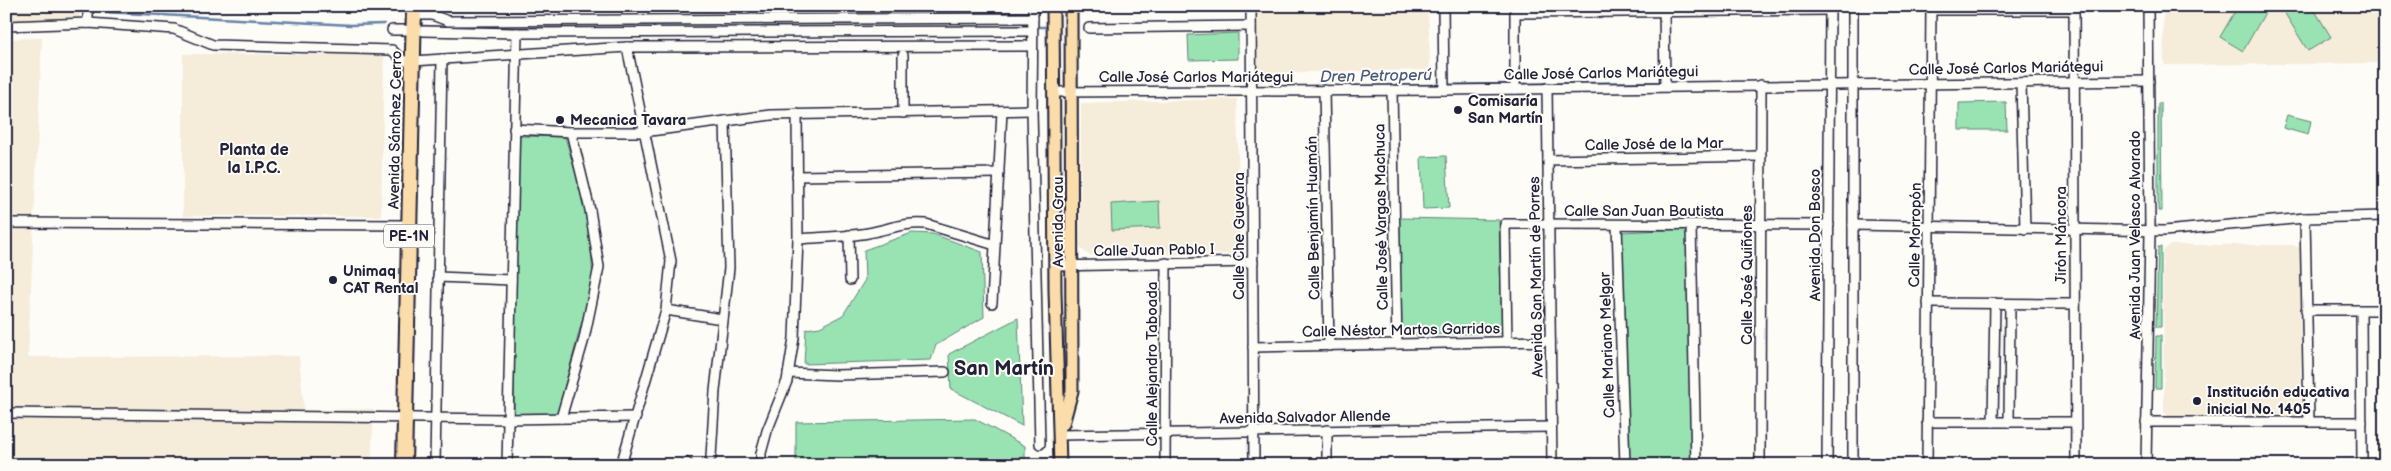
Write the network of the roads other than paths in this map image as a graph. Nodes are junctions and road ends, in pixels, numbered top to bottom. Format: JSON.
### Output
{"nodes":[{"id":1,"x":88,"y":6,"type":"edge"},
{"id":2,"x":1033,"y":6,"type":"edge"},
{"id":3,"x":1053,"y":6,"type":"edge"},
{"id":4,"x":1071,"y":6,"type":"edge"},
{"id":5,"x":1251,"y":6,"type":"edge"},
{"id":6,"x":1443,"y":6,"type":"edge"},
{"id":7,"x":1853,"y":6,"type":"edge"},
{"id":8,"x":2148,"y":6,"type":"edge"},
{"id":9,"x":1664,"y":8,"type":"edge"},
{"id":10,"x":1830,"y":8,"type":"edge"},
{"id":11,"x":1931,"y":8,"type":"edge"},
{"id":12,"x":2074,"y":8,"type":"edge"},
{"id":13,"x":1515,"y":9,"type":"edge"},
{"id":14,"x":414,"y":10,"type":"edge"},
{"id":15,"x":1033,"y":18,"type":"junction"},
{"id":16,"x":88,"y":23,"type":"junction"},
{"id":17,"x":6,"y":26,"type":"edge"},
{"id":18,"x":1251,"y":26,"type":"junction"},
{"id":19,"x":1089,"y":28,"type":"dead end"},
{"id":20,"x":392,"y":30,"type":"dead end"},
{"id":21,"x":405,"y":30,"type":"dead end"},
{"id":22,"x":423,"y":31,"type":"dead end"},
{"id":23,"x":1032,"y":31,"type":"junction"},
{"id":24,"x":517,"y":33,"type":"junction"},
{"id":25,"x":1032,"y":46,"type":"junction"},
{"id":26,"x":627,"y":47,"type":"junction"},
{"id":27,"x":517,"y":55,"type":"junction"},
{"id":28,"x":903,"y":56,"type":"dead end"},
{"id":29,"x":442,"y":59,"type":"junction"},
{"id":30,"x":413,"y":61,"type":"junction"},
{"id":31,"x":2075,"y":81,"type":"junction"},
{"id":32,"x":2149,"y":81,"type":"junction"},
{"id":33,"x":1853,"y":83,"type":"junction"},
{"id":34,"x":2021,"y":83,"type":"junction"},
{"id":35,"x":1829,"y":84,"type":"junction"},
{"id":36,"x":1931,"y":84,"type":"junction"},
{"id":37,"x":1761,"y":85,"type":"junction"},
{"id":38,"x":1664,"y":86,"type":"junction"},
{"id":39,"x":1547,"y":88,"type":"junction"},
{"id":40,"x":1515,"y":89,"type":"junction"},
{"id":41,"x":1324,"y":90,"type":"junction"},
{"id":42,"x":1392,"y":90,"type":"junction"},
{"id":43,"x":1444,"y":90,"type":"junction"},
{"id":44,"x":1252,"y":91,"type":"junction"},
{"id":45,"x":1054,"y":92,"type":"junction"},
{"id":46,"x":1072,"y":92,"type":"junction"},
{"id":47,"x":1032,"y":110,"type":"junction"},
{"id":48,"x":1002,"y":111,"type":"junction"},
{"id":49,"x":903,"y":113,"type":"junction"},
{"id":50,"x":797,"y":114,"type":"junction"},
{"id":51,"x":726,"y":121,"type":"junction"},
{"id":52,"x":514,"y":129,"type":"junction"},
{"id":53,"x":571,"y":132,"type":"junction"},
{"id":54,"x":644,"y":132,"type":"junction"},
{"id":55,"x":1761,"y":156,"type":"junction"},
{"id":56,"x":1548,"y":160,"type":"junction"},
{"id":57,"x":999,"y":173,"type":"junction"},
{"id":58,"x":797,"y":176,"type":"junction"},
{"id":59,"x":2385,"y":216,"type":"edge"},
{"id":60,"x":2305,"y":218,"type":"junction"},
{"id":61,"x":6,"y":223,"type":"edge"},
{"id":62,"x":1691,"y":224,"type":"junction"},
{"id":63,"x":409,"y":225,"type":"junction"},
{"id":64,"x":1548,"y":225,"type":"junction"},
{"id":65,"x":1616,"y":225,"type":"junction"},
{"id":66,"x":1760,"y":225,"type":"junction"},
{"id":67,"x":1829,"y":225,"type":"junction"},
{"id":68,"x":1853,"y":225,"type":"junction"},
{"id":69,"x":1929,"y":228,"type":"junction"},
{"id":70,"x":2074,"y":228,"type":"junction"},
{"id":71,"x":2025,"y":229,"type":"junction"},
{"id":72,"x":2150,"y":231,"type":"junction"},
{"id":73,"x":849,"y":234,"type":"junction"},
{"id":74,"x":798,"y":239,"type":"junction"},
{"id":75,"x":995,"y":245,"type":"junction"},
{"id":76,"x":1253,"y":262,"type":"junction"},
{"id":77,"x":1166,"y":263,"type":"junction"},
{"id":78,"x":1055,"y":266,"type":"junction"},
{"id":79,"x":1073,"y":266,"type":"junction"},
{"id":80,"x":438,"y":277,"type":"junction"},
{"id":81,"x":511,"y":280,"type":"junction"},
{"id":82,"x":850,"y":280,"type":"dead end"},
{"id":83,"x":992,"y":303,"type":"dead end"},
{"id":84,"x":1928,"y":303,"type":"junction"},
{"id":85,"x":1995,"y":304,"type":"junction"},
{"id":86,"x":2010,"y":304,"type":"junction"},
{"id":87,"x":2074,"y":304,"type":"junction"},
{"id":88,"x":666,"y":310,"type":"junction"},
{"id":89,"x":2306,"y":310,"type":"junction"},
{"id":90,"x":2361,"y":310,"type":"junction"},
{"id":91,"x":2385,"y":310,"type":"edge"},
{"id":92,"x":722,"y":320,"type":"junction"},
{"id":93,"x":1550,"y":341,"type":"junction"},
{"id":94,"x":1507,"y":342,"type":"junction"},
{"id":95,"x":1397,"y":344,"type":"junction"},
{"id":96,"x":1329,"y":346,"type":"junction"},
{"id":97,"x":1253,"y":347,"type":"junction"},
{"id":98,"x":945,"y":372,"type":"dead end"},
{"id":99,"x":788,"y":374,"type":"junction"},
{"id":100,"x":6,"y":414,"type":"edge"},
{"id":101,"x":436,"y":416,"type":"junction"},
{"id":102,"x":406,"y":417,"type":"junction"},
{"id":103,"x":561,"y":418,"type":"junction"},
{"id":104,"x":636,"y":418,"type":"junction"},
{"id":105,"x":508,"y":419,"type":"junction"},
{"id":106,"x":1927,"y":422,"type":"junction"},
{"id":107,"x":1993,"y":422,"type":"junction"},
{"id":108,"x":2010,"y":422,"type":"junction"},
{"id":109,"x":2074,"y":422,"type":"junction"},
{"id":110,"x":2146,"y":422,"type":"junction"},
{"id":111,"x":2309,"y":422,"type":"junction"},
{"id":112,"x":2362,"y":422,"type":"junction"},
{"id":113,"x":1552,"y":427,"type":"junction"},
{"id":114,"x":1327,"y":430,"type":"junction"},
{"id":115,"x":1254,"y":431,"type":"junction"},
{"id":116,"x":1165,"y":433,"type":"junction"},
{"id":117,"x":1060,"y":436,"type":"junction"},
{"id":118,"x":1040,"y":444,"type":"dead end"},
{"id":119,"x":711,"y":457,"type":"dead end"},
{"id":120,"x":404,"y":465,"type":"edge"},
{"id":121,"x":435,"y":465,"type":"edge"},
{"id":122,"x":507,"y":465,"type":"edge"},
{"id":123,"x":621,"y":465,"type":"edge"},
{"id":124,"x":761,"y":465,"type":"edge"},
{"id":125,"x":1060,"y":465,"type":"edge"},
{"id":126,"x":1165,"y":465,"type":"edge"},
{"id":127,"x":1254,"y":465,"type":"edge"},
{"id":128,"x":1327,"y":465,"type":"edge"},
{"id":129,"x":1552,"y":465,"type":"edge"},
{"id":130,"x":1626,"y":465,"type":"edge"},
{"id":131,"x":1696,"y":465,"type":"edge"},
{"id":132,"x":1760,"y":465,"type":"edge"},
{"id":133,"x":1827,"y":465,"type":"edge"},
{"id":134,"x":1853,"y":465,"type":"edge"},
{"id":135,"x":1927,"y":465,"type":"edge"},
{"id":136,"x":2076,"y":465,"type":"edge"},
{"id":137,"x":2146,"y":465,"type":"edge"},
{"id":138,"x":2362,"y":465,"type":"edge"}],
"edges":[{"from":1,"to":16,"type":"street"},
{"from":2,"to":15,"type":"street"},
{"from":3,"to":45,"type":"main road","name":"Avenida Grau"},
{"from":4,"to":46,"type":"main road","name":"Avenida Grau"},
{"from":5,"to":18,"type":"street","name":"Calle Che Guevara"},
{"from":6,"to":43,"type":"street"},
{"from":7,"to":33,"type":"street"},
{"from":8,"to":32,"type":"street","name":"Avenida Juan Velasco Alvarado"},
{"from":9,"to":10,"type":"street"},
{"from":9,"to":13,"type":"street"},
{"from":9,"to":38,"type":"street"},
{"from":10,"to":35,"type":"street","name":"Avenida Don Bosco"},
{"from":11,"to":12,"type":"street"},
{"from":11,"to":36,"type":"street","name":"Calle Morropón"},
{"from":12,"to":31,"type":"street","name":"Jirón Máncora"},
{"from":13,"to":40,"type":"street"},
{"from":14,"to":15,"type":"street"},
{"from":14,"to":30,"type":"highway","name":"Avenida Sánchez Cerro","number":"PE-1N"},
{"from":15,"to":23,"type":"street"},
{"from":16,"to":17,"type":"street"},
{"from":16,"to":30,"type":"street"},
{"from":18,"to":19,"type":"street"},
{"from":18,"to":44,"type":"street","name":"Calle Che Guevara"},
{"from":20,"to":21,"type":"street"},
{"from":22,"to":24,"type":"street"},
{"from":23,"to":24,"type":"street"},
{"from":23,"to":25,"type":"street"},
{"from":24,"to":27,"type":"street"},
{"from":25,"to":26,"type":"street"},
{"from":25,"to":47,"type":"street"},
{"from":26,"to":27,"type":"street"},
{"from":26,"to":54,"type":"street"},
{"from":27,"to":29,"type":"street"},
{"from":27,"to":52,"type":"street"},
{"from":28,"to":49,"type":"street"},
{"from":29,"to":30,"type":"street"},
{"from":29,"to":80,"type":"street"},
{"from":30,"to":63,"type":"highway","name":"Avenida Sánchez Cerro","number":"PE-1N"},
{"from":31,"to":32,"type":"street","name":"Calle José Carlos Mariátegui"},
{"from":31,"to":34,"type":"street","name":"Calle José Carlos Mariátegui"},
{"from":31,"to":70,"type":"street","name":"Jirón Máncora"},
{"from":32,"to":72,"type":"street","name":"Avenida Juan Velasco Alvarado"},
{"from":33,"to":35,"type":"street","name":"Calle José Carlos Mariátegui"},
{"from":33,"to":36,"type":"street","name":"Calle José Carlos Mariátegui"},
{"from":33,"to":68,"type":"street"},
{"from":34,"to":36,"type":"street","name":"Calle José Carlos Mariátegui"},
{"from":34,"to":71,"type":"street"},
{"from":35,"to":37,"type":"street","name":"Calle José Carlos Mariátegui"},
{"from":35,"to":67,"type":"street","name":"Avenida Don Bosco"},
{"from":36,"to":69,"type":"street","name":"Calle Morropón"},
{"from":37,"to":38,"type":"street","name":"Calle José Carlos Mariátegui"},
{"from":37,"to":55,"type":"street","name":"Calle José Quiñones"},
{"from":38,"to":39,"type":"street","name":"Calle José Carlos Mariátegui"},
{"from":39,"to":40,"type":"street","name":"Calle José Carlos Mariátegui"},
{"from":39,"to":56,"type":"street","name":"Avenida San Martín de Porres"},
{"from":40,"to":43,"type":"street","name":"Calle José Carlos Mariátegui"},
{"from":41,"to":42,"type":"street","name":"Calle José Carlos Mariátegui"},
{"from":41,"to":44,"type":"street","name":"Calle José Carlos Mariátegui"},
{"from":41,"to":96,"type":"street","name":"Calle Benjamín Huamán"},
{"from":42,"to":43,"type":"street","name":"Calle José Carlos Mariátegui"},
{"from":42,"to":95,"type":"street","name":"Calle José Vargas Machuca"},
{"from":44,"to":46,"type":"street","name":"Calle José Carlos Mariátegui"},
{"from":44,"to":76,"type":"street","name":"Calle Che Guevara"},
{"from":45,"to":46,"type":"street","name":"Calle José Carlos Mariátegui"},
{"from":45,"to":78,"type":"main road","name":"Avenida Grau"},
{"from":46,"to":79,"type":"main road","name":"Avenida Grau"},
{"from":47,"to":48,"type":"street"},
{"from":47,"to":118,"type":"street"},
{"from":48,"to":49,"type":"street"},
{"from":48,"to":57,"type":"street"},
{"from":49,"to":50,"type":"street"},
{"from":50,"to":51,"type":"street"},
{"from":50,"to":58,"type":"street"},
{"from":51,"to":54,"type":"street"},
{"from":51,"to":92,"type":"street"},
{"from":52,"to":53,"type":"street"},
{"from":52,"to":81,"type":"street"},
{"from":53,"to":54,"type":"street"},
{"from":53,"to":103,"type":"street"},
{"from":54,"to":88,"type":"street"},
{"from":55,"to":56,"type":"street","name":"Calle José de la Mar"},
{"from":55,"to":66,"type":"street","name":"Calle José Quiñones"},
{"from":56,"to":64,"type":"street","name":"Avenida San Martín de Porres"},
{"from":57,"to":58,"type":"street"},
{"from":57,"to":75,"type":"street"},
{"from":58,"to":74,"type":"street"},
{"from":59,"to":60,"type":"street"},
{"from":60,"to":72,"type":"street"},
{"from":60,"to":89,"type":"street"},
{"from":61,"to":63,"type":"street"},
{"from":62,"to":65,"type":"street","name":"Calle San Juan Bautista"},
{"from":62,"to":66,"type":"street","name":"Calle San Juan Bautista"},
{"from":62,"to":131,"type":"street"},
{"from":63,"to":102,"type":"highway","name":"Avenida Sánchez Cerro","number":"PE-1N"},
{"from":64,"to":65,"type":"street","name":"Calle San Juan Bautista"},
{"from":64,"to":93,"type":"street","name":"Avenida San Martín de Porres"},
{"from":64,"to":94,"type":"street","name":"Calle San Juan Bautista"},
{"from":65,"to":130,"type":"street","name":"Calle Mariano Melgar"},
{"from":66,"to":67,"type":"street","name":"Calle San Juan Bautista"},
{"from":66,"to":132,"type":"street","name":"Calle José Quiñones"},
{"from":67,"to":133,"type":"street","name":"Avenida Don Bosco"},
{"from":68,"to":69,"type":"street"},
{"from":68,"to":134,"type":"street"},
{"from":69,"to":71,"type":"street"},
{"from":69,"to":84,"type":"street","name":"Calle Morropón"},
{"from":70,"to":71,"type":"street"},
{"from":70,"to":72,"type":"street"},
{"from":70,"to":87,"type":"street","name":"Jirón Máncora"},
{"from":72,"to":110,"type":"street","name":"Avenida Juan Velasco Alvarado"},
{"from":73,"to":74,"type":"street"},
{"from":73,"to":75,"type":"street"},
{"from":73,"to":82,"type":"street"},
{"from":74,"to":99,"type":"street"},
{"from":75,"to":83,"type":"street"},
{"from":76,"to":77,"type":"street","name":"Calle Juan Pablo I"},
{"from":76,"to":97,"type":"street","name":"Calle Che Guevara"},
{"from":77,"to":79,"type":"street","name":"Calle Juan Pablo I"},
{"from":77,"to":116,"type":"street","name":"Calle Alejandro Taboada"},
{"from":78,"to":79,"type":"street","name":"Calle Juan Pablo I"},
{"from":78,"to":117,"type":"main road","name":"Avenida Grau"},
{"from":79,"to":117,"type":"main road","name":"Avenida Grau"},
{"from":80,"to":81,"type":"street"},
{"from":80,"to":101,"type":"street"},
{"from":81,"to":105,"type":"street"},
{"from":84,"to":85,"type":"street"},
{"from":84,"to":106,"type":"street","name":"Calle Morropón"},
{"from":85,"to":86,"type":"street"},
{"from":85,"to":107,"type":"street"},
{"from":86,"to":87,"type":"street"},
{"from":86,"to":108,"type":"street"},
{"from":87,"to":109,"type":"street","name":"Jirón Máncora"},
{"from":88,"to":92,"type":"street"},
{"from":88,"to":104,"type":"street"},
{"from":89,"to":90,"type":"street"},
{"from":89,"to":111,"type":"street"},
{"from":90,"to":91,"type":"street"},
{"from":90,"to":112,"type":"street"},
{"from":92,"to":119,"type":"street"},
{"from":93,"to":94,"type":"street","name":"Calle Néstor Martos Garridos"},
{"from":93,"to":113,"type":"street","name":"Avenida San Martín de Porres"},
{"from":94,"to":95,"type":"street","name":"Calle Néstor Martos Garridos"},
{"from":95,"to":96,"type":"street","name":"Calle Néstor Martos Garridos"},
{"from":96,"to":97,"type":"street","name":"Calle Néstor Martos Garridos"},
{"from":97,"to":115,"type":"street","name":"Calle Che Guevara"},
{"from":98,"to":99,"type":"street"},
{"from":99,"to":124,"type":"street"},
{"from":100,"to":102,"type":"street"},
{"from":101,"to":102,"type":"street"},
{"from":101,"to":105,"type":"street"},
{"from":101,"to":121,"type":"street"},
{"from":102,"to":120,"type":"highway","name":"Avenida Sánchez Cerro","number":"PE-1N"},
{"from":103,"to":104,"type":"street"},
{"from":103,"to":105,"type":"street"},
{"from":104,"to":123,"type":"street"},
{"from":105,"to":122,"type":"street"},
{"from":106,"to":107,"type":"street"},
{"from":106,"to":135,"type":"street","name":"Calle Morropón"},
{"from":107,"to":108,"type":"street"},
{"from":108,"to":109,"type":"street"},
{"from":109,"to":136,"type":"street","name":"Jirón Máncora"},
{"from":110,"to":111,"type":"street"},
{"from":110,"to":137,"type":"street","name":"Avenida Juan Velasco Alvarado"},
{"from":111,"to":112,"type":"street"},
{"from":112,"to":138,"type":"street"},
{"from":113,"to":114,"type":"street","name":"Avenida Salvador Allende"},
{"from":113,"to":129,"type":"street","name":"Avenida San Martín de Porres"},
{"from":114,"to":115,"type":"street","name":"Avenida Salvador Allende"},
{"from":114,"to":128,"type":"street"},
{"from":115,"to":116,"type":"street","name":"Avenida Salvador Allende"},
{"from":115,"to":127,"type":"street","name":"Calle Che Guevara"},
{"from":116,"to":117,"type":"street","name":"Avenida Salvador Allende"},
{"from":116,"to":126,"type":"street","name":"Calle Alejandro Taboada"},
{"from":117,"to":125,"type":"main road","name":"Avenida Grau"}]}
